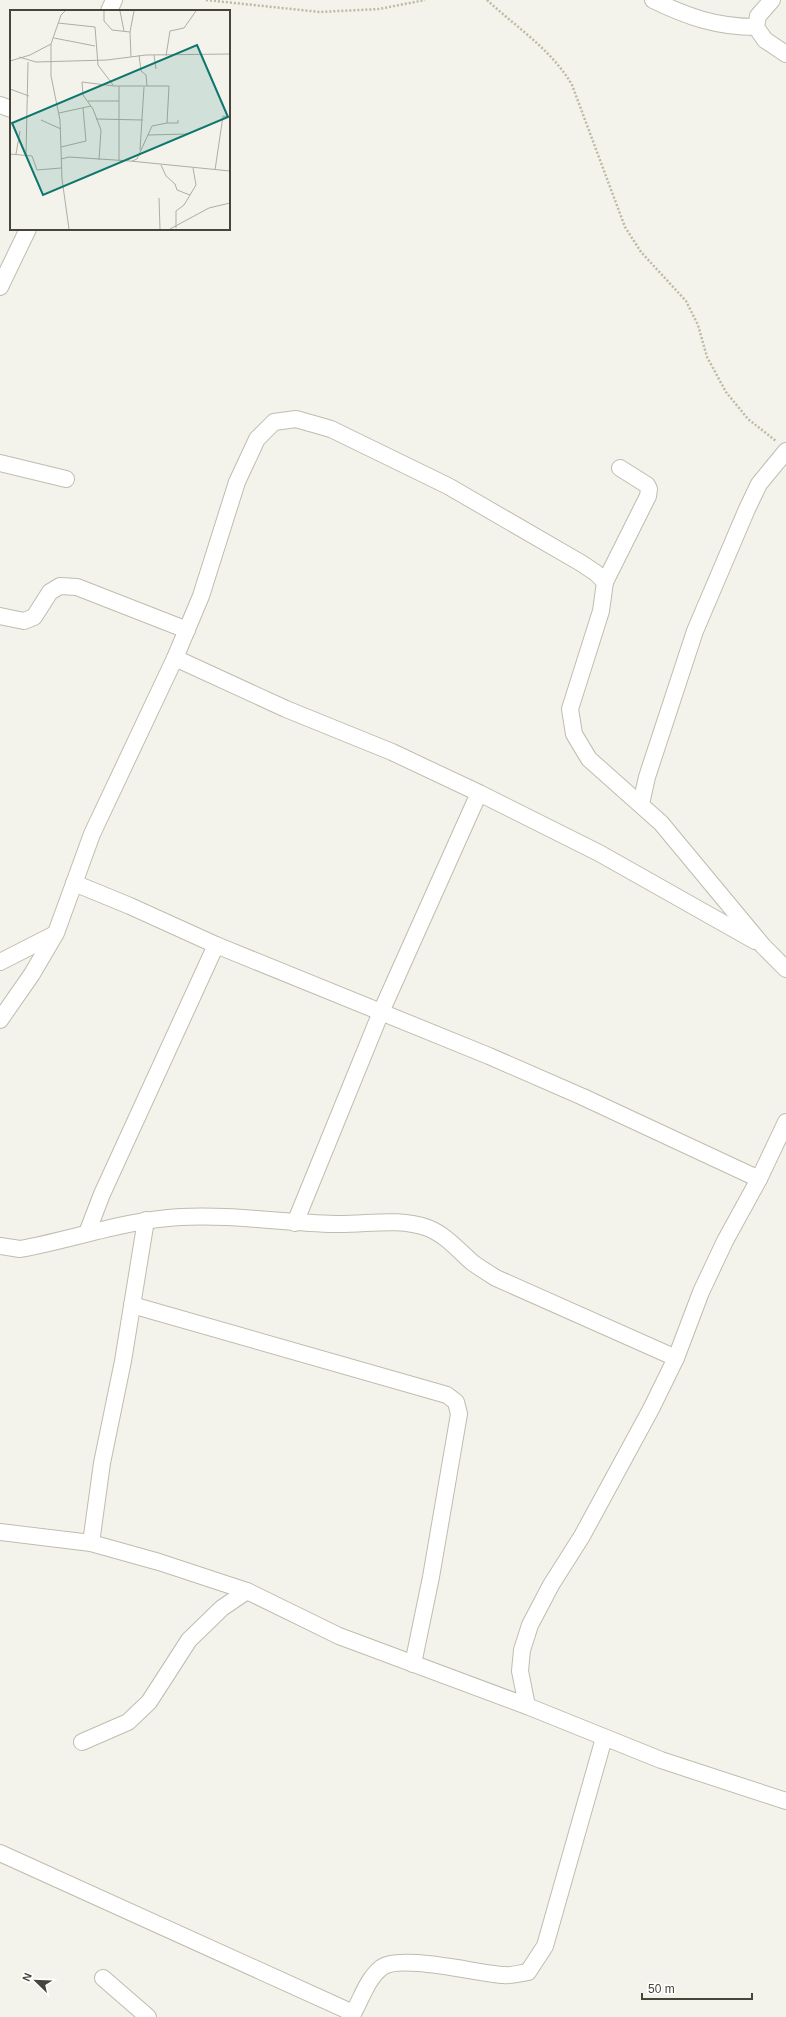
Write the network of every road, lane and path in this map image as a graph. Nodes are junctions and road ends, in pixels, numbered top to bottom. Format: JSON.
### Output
{"nodes":[{"id":1,"x":114,"y":0,"type":"edge"},
{"id":2,"x":206,"y":0,"type":"edge"},
{"id":3,"x":425,"y":0,"type":"edge"},
{"id":4,"x":487,"y":0,"type":"edge"},
{"id":5,"x":653,"y":0,"type":"edge"},
{"id":6,"x":772,"y":0,"type":"edge"},
{"id":7,"x":109,"y":10,"type":"edge"},
{"id":8,"x":756,"y":27,"type":"junction"},
{"id":9,"x":786,"y":54,"type":"edge"},
{"id":10,"x":0,"y":105,"type":"edge"},
{"id":11,"x":10,"y":108,"type":"edge"},
{"id":12,"x":28,"y":230,"type":"edge"},
{"id":13,"x":0,"y":287,"type":"edge"},
{"id":14,"x":783,"y":447,"type":"edge"},
{"id":15,"x":0,"y":463,"type":"edge"},
{"id":16,"x":620,"y":468,"type":"dead end"},
{"id":17,"x":66,"y":479,"type":"dead end"},
{"id":18,"x":605,"y":582,"type":"junction"},
{"id":19,"x":0,"y":616,"type":"edge"},
{"id":20,"x":187,"y":630,"type":"junction"},
{"id":21,"x":175,"y":658,"type":"junction"},
{"id":22,"x":479,"y":793,"type":"junction"},
{"id":23,"x":641,"y":804,"type":"junction"},
{"id":24,"x":74,"y":883,"type":"junction"},
{"id":25,"x":56,"y":933,"type":"junction"},
{"id":26,"x":216,"y":945,"type":"junction"},
{"id":27,"x":763,"y":946,"type":"junction"},
{"id":28,"x":0,"y":962,"type":"edge"},
{"id":29,"x":786,"y":970,"type":"edge"},
{"id":30,"x":381,"y":1012,"type":"junction"},
{"id":31,"x":0,"y":1020,"type":"edge"},
{"id":32,"x":786,"y":1122,"type":"edge"},
{"id":33,"x":759,"y":1179,"type":"junction"},
{"id":34,"x":146,"y":1220,"type":"junction"},
{"id":35,"x":295,"y":1223,"type":"junction"},
{"id":36,"x":87,"y":1233,"type":"junction"},
{"id":37,"x":0,"y":1246,"type":"edge"},
{"id":38,"x":132,"y":1305,"type":"junction"},
{"id":39,"x":676,"y":1358,"type":"junction"},
{"id":40,"x":0,"y":1532,"type":"edge"},
{"id":41,"x":90,"y":1543,"type":"junction"},
{"id":42,"x":247,"y":1591,"type":"junction"},
{"id":43,"x":413,"y":1664,"type":"junction"},
{"id":44,"x":527,"y":1706,"type":"junction"},
{"id":45,"x":604,"y":1738,"type":"junction"},
{"id":46,"x":82,"y":1742,"type":"dead end"},
{"id":47,"x":786,"y":1800,"type":"edge"},
{"id":48,"x":0,"y":1853,"type":"edge"},
{"id":49,"x":103,"y":1978,"type":"dead end"},
{"id":50,"x":352,"y":2015,"type":"edge"},
{"id":51,"x":148,"y":2017,"type":"edge"}],
"edges":[{"from":1,"to":7,"type":"street"},
{"from":2,"to":3,"type":"path"},
{"from":4,"to":14,"type":"path"},
{"from":5,"to":8,"type":"street"},
{"from":6,"to":8,"type":"street"},
{"from":8,"to":9,"type":"street"},
{"from":10,"to":11,"type":"street"},
{"from":12,"to":13,"type":"street"},
{"from":14,"to":23,"type":"street"},
{"from":15,"to":17,"type":"street"},
{"from":16,"to":18,"type":"street"},
{"from":18,"to":20,"type":"street"},
{"from":18,"to":23,"type":"street"},
{"from":19,"to":20,"type":"street"},
{"from":20,"to":21,"type":"street"},
{"from":21,"to":22,"type":"street"},
{"from":21,"to":24,"type":"street"},
{"from":22,"to":27,"type":"street"},
{"from":22,"to":30,"type":"street"},
{"from":23,"to":27,"type":"street"},
{"from":24,"to":25,"type":"street"},
{"from":24,"to":26,"type":"street"},
{"from":25,"to":28,"type":"street"},
{"from":25,"to":31,"type":"street"},
{"from":26,"to":30,"type":"street"},
{"from":26,"to":36,"type":"street"},
{"from":27,"to":29,"type":"street"},
{"from":30,"to":33,"type":"street"},
{"from":30,"to":35,"type":"street"},
{"from":32,"to":33,"type":"street"},
{"from":33,"to":39,"type":"street"},
{"from":34,"to":35,"type":"street"},
{"from":34,"to":36,"type":"street"},
{"from":34,"to":38,"type":"street"},
{"from":35,"to":39,"type":"street"},
{"from":36,"to":37,"type":"street"},
{"from":38,"to":41,"type":"street"},
{"from":38,"to":43,"type":"street"},
{"from":39,"to":44,"type":"street"},
{"from":40,"to":41,"type":"street"},
{"from":41,"to":42,"type":"street"},
{"from":42,"to":43,"type":"street"},
{"from":42,"to":46,"type":"street"},
{"from":43,"to":44,"type":"street"},
{"from":44,"to":45,"type":"street"},
{"from":45,"to":47,"type":"street"},
{"from":45,"to":50,"type":"street"},
{"from":48,"to":50,"type":"street"},
{"from":49,"to":51,"type":"street"}]}
